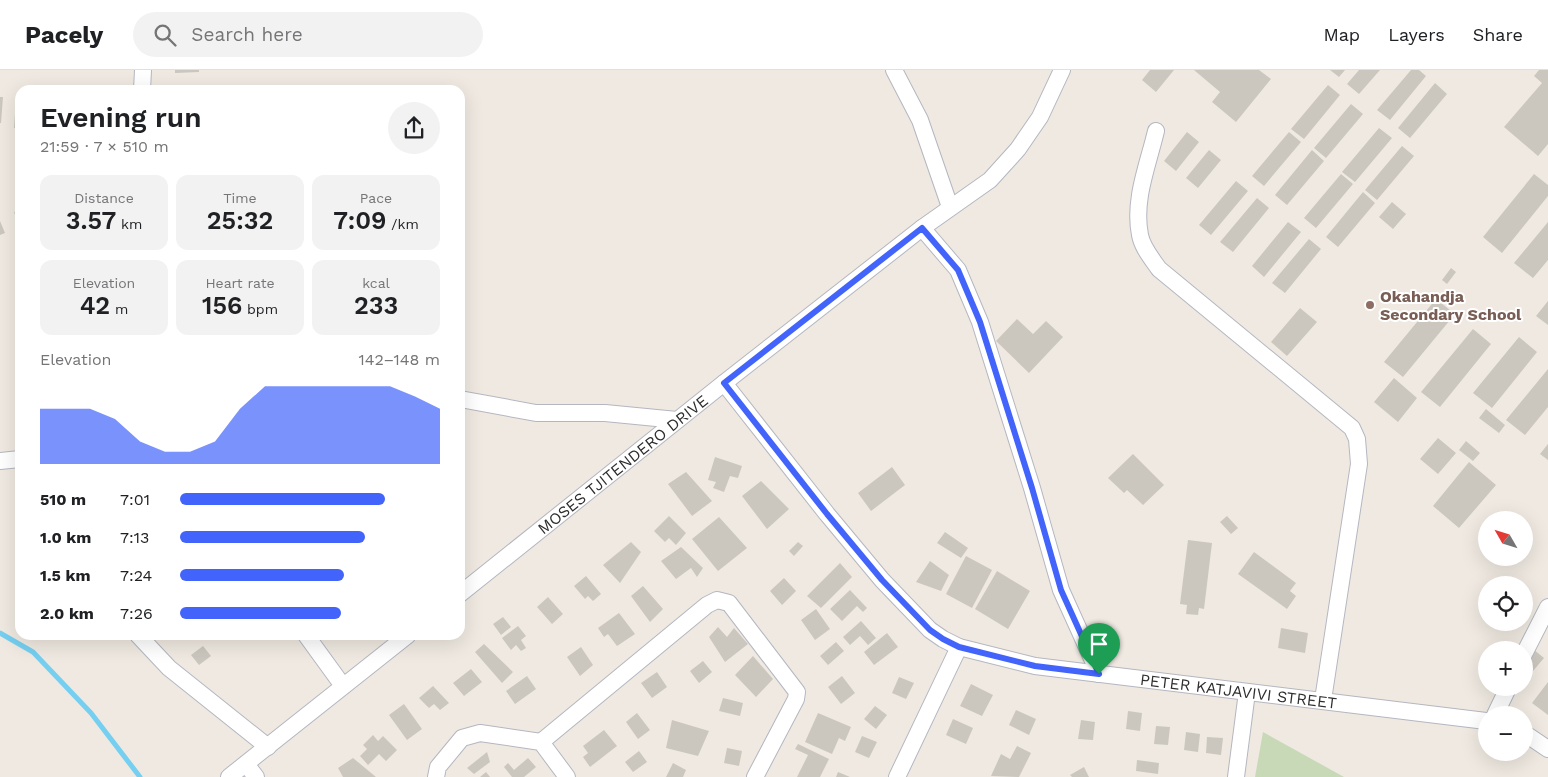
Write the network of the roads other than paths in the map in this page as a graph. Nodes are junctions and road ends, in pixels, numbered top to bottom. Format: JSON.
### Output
{"nodes":[{"id":1,"x":143,"y":70,"type":"edge"},
{"id":2,"x":894,"y":70,"type":"edge"},
{"id":3,"x":1062,"y":70,"type":"edge"},
{"id":4,"x":142,"y":85,"type":"edge"},
{"id":5,"x":1156,"y":131,"type":"dead end"},
{"id":6,"x":950,"y":207,"type":"junction"},
{"id":7,"x":922,"y":228,"type":"junction"},
{"id":8,"x":724,"y":383,"type":"junction"},
{"id":9,"x":465,"y":400,"type":"edge"},
{"id":10,"x":677,"y":420,"type":"junction"},
{"id":11,"x":15,"y":460,"type":"edge"},
{"id":12,"x":0,"y":461,"type":"edge"},
{"id":13,"x":465,"y":590,"type":"edge"},
{"id":14,"x":1548,"y":607,"type":"edge"},
{"id":15,"x":143,"y":640,"type":"edge"},
{"id":16,"x":310,"y":640,"type":"edge"},
{"id":17,"x":402,"y":640,"type":"edge"},
{"id":18,"x":1531,"y":641,"type":"edge"},
{"id":19,"x":959,"y":647,"type":"junction"},
{"id":20,"x":1099,"y":674,"type":"junction"},
{"id":21,"x":343,"y":686,"type":"junction"},
{"id":22,"x":1247,"y":692,"type":"junction"},
{"id":23,"x":1323,"y":700,"type":"junction"},
{"id":24,"x":1478,"y":720,"type":"edge"},
{"id":25,"x":1533,"y":738,"type":"edge"},
{"id":26,"x":541,"y":742,"type":"junction"},
{"id":27,"x":268,"y":747,"type":"junction"},
{"id":28,"x":1548,"y":749,"type":"edge"},
{"id":29,"x":246,"y":764,"type":"junction"},
{"id":30,"x":229,"y":777,"type":"edge"},
{"id":31,"x":256,"y":777,"type":"edge"},
{"id":32,"x":436,"y":777,"type":"edge"},
{"id":33,"x":567,"y":777,"type":"edge"},
{"id":34,"x":755,"y":777,"type":"edge"},
{"id":35,"x":897,"y":777,"type":"edge"},
{"id":36,"x":1236,"y":777,"type":"edge"}],
"edges":[{"from":1,"to":4,"type":"street"},
{"from":2,"to":6,"type":"street"},
{"from":3,"to":6,"type":"street","name":"MOSES TJITENDERO DRIVE"},
{"from":5,"to":23,"type":"street"},
{"from":6,"to":7,"type":"street","name":"MOSES TJITENDERO DRIVE"},
{"from":7,"to":8,"type":"street","name":"MOSES TJITENDERO DRIVE"},
{"from":7,"to":20,"type":"street"},
{"from":8,"to":10,"type":"street","name":"MOSES TJITENDERO DRIVE"},
{"from":8,"to":19,"type":"street","name":"PETER KATJAVIVI STREET"},
{"from":9,"to":10,"type":"street"},
{"from":10,"to":13,"type":"street","name":"MOSES TJITENDERO DRIVE"},
{"from":11,"to":12,"type":"street"},
{"from":14,"to":18,"type":"street"},
{"from":15,"to":27,"type":"street"},
{"from":16,"to":21,"type":"street"},
{"from":17,"to":21,"type":"street"},
{"from":19,"to":20,"type":"street","name":"PETER KATJAVIVI STREET"},
{"from":19,"to":35,"type":"street"},
{"from":20,"to":22,"type":"street","name":"PETER KATJAVIVI STREET"},
{"from":21,"to":27,"type":"street"},
{"from":22,"to":23,"type":"street","name":"PETER KATJAVIVI STREET"},
{"from":22,"to":36,"type":"street"},
{"from":23,"to":24,"type":"street","name":"PETER KATJAVIVI STREET"},
{"from":25,"to":28,"type":"street"},
{"from":26,"to":32,"type":"street"},
{"from":26,"to":33,"type":"street"},
{"from":26,"to":34,"type":"street"},
{"from":27,"to":29,"type":"street"},
{"from":29,"to":30,"type":"street"},
{"from":29,"to":31,"type":"street"}]}
